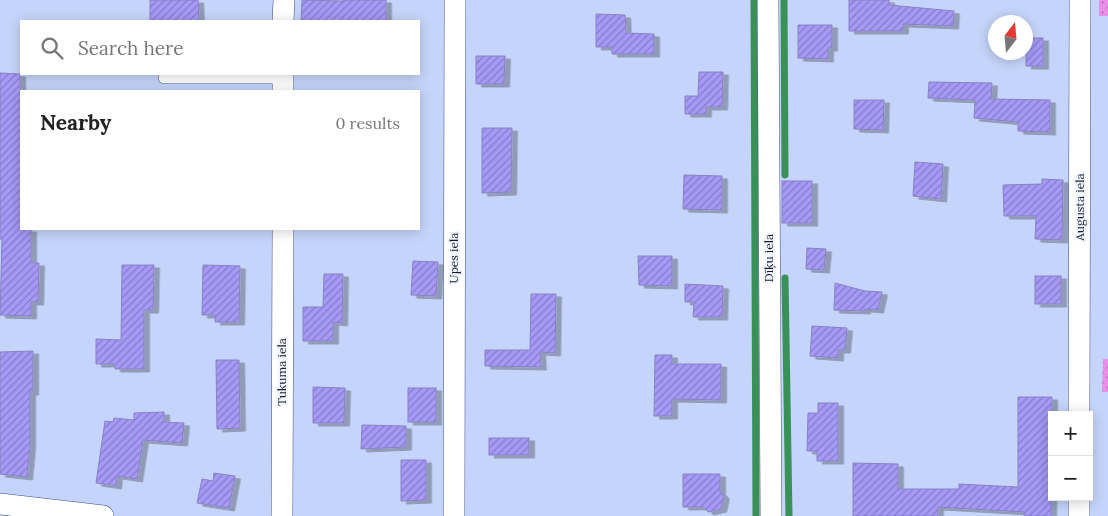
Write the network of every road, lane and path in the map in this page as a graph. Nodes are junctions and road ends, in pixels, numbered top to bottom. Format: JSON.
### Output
{"nodes":[{"id":1,"x":284,"y":0,"type":"edge"},
{"id":2,"x":455,"y":0,"type":"edge"},
{"id":3,"x":768,"y":0,"type":"edge"},
{"id":4,"x":1080,"y":0,"type":"edge"},
{"id":5,"x":284,"y":20,"type":"edge"},
{"id":6,"x":164,"y":78,"type":"dead end"},
{"id":7,"x":283,"y":81,"type":"edge"},
{"id":8,"x":283,"y":230,"type":"edge"},
{"id":9,"x":1079,"y":411,"type":"edge"},
{"id":10,"x":1079,"y":501,"type":"edge"},
{"id":11,"x":0,"y":504,"type":"edge"},
{"id":12,"x":103,"y":516,"type":"edge"},
{"id":13,"x":282,"y":516,"type":"edge"},
{"id":14,"x":454,"y":516,"type":"edge"},
{"id":15,"x":771,"y":516,"type":"edge"},
{"id":16,"x":1079,"y":516,"type":"edge"}],
"edges":[{"from":1,"to":5,"type":"street"},
{"from":2,"to":14,"type":"street","name":"Upes iela"},
{"from":3,"to":15,"type":"street","name":"Dīķu iela"},
{"from":4,"to":9,"type":"street","name":"Augusta iela"},
{"from":6,"to":7,"type":"lane"},
{"from":8,"to":13,"type":"street","name":"Tukuma iela"},
{"from":10,"to":16,"type":"street"},
{"from":11,"to":12,"type":"street"}]}
